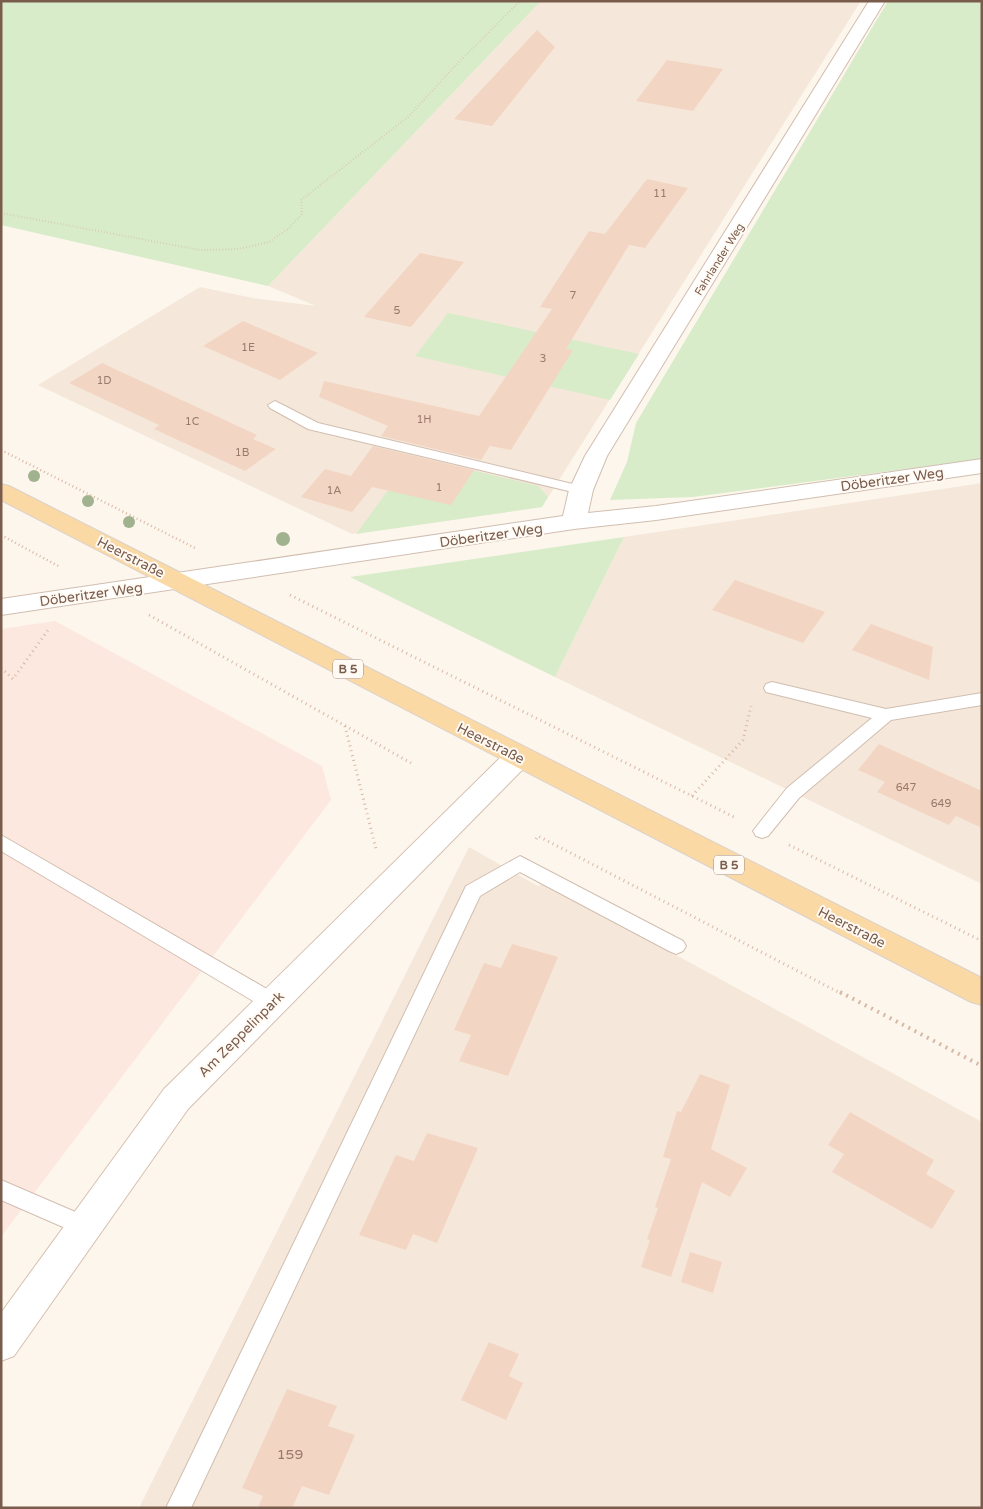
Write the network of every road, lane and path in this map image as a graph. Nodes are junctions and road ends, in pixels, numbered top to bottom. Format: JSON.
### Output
{"nodes":[{"id":1,"x":520,"y":1,"type":"edge"},
{"id":2,"x":877,"y":1,"type":"edge"},
{"id":3,"x":1,"y":213,"type":"edge"},
{"id":4,"x":274,"y":405,"type":"dead end"},
{"id":5,"x":1,"y":450,"type":"edge"},
{"id":6,"x":982,"y":466,"type":"edge"},
{"id":7,"x":581,"y":490,"type":"junction"},
{"id":8,"x":1,"y":491,"type":"edge"},
{"id":9,"x":574,"y":522,"type":"junction"},
{"id":10,"x":1,"y":535,"type":"edge"},
{"id":11,"x":244,"y":572,"type":"junction"},
{"id":12,"x":177,"y":581,"type":"junction"},
{"id":13,"x":108,"y":592,"type":"junction"},
{"id":14,"x":71,"y":597,"type":"junction"},
{"id":15,"x":1,"y":607,"type":"edge"},
{"id":16,"x":1,"y":668,"type":"edge"},
{"id":17,"x":772,"y":688,"type":"joint"},
{"id":18,"x":982,"y":699,"type":"edge"},
{"id":19,"x":886,"y":715,"type":"junction"},
{"id":20,"x":345,"y":726,"type":"junction"},
{"id":21,"x":518,"y":757,"type":"junction"},
{"id":22,"x":411,"y":763,"type":"dead end"},
{"id":23,"x":692,"y":796,"type":"junction"},
{"id":24,"x":762,"y":831,"type":"junction"},
{"id":25,"x":538,"y":836,"type":"dead end"},
{"id":26,"x":1,"y":842,"type":"edge"},
{"id":27,"x":386,"y":889,"type":"junction"},
{"id":28,"x":982,"y":941,"type":"edge"},
{"id":29,"x":676,"y":946,"type":"dead end"},
{"id":30,"x":982,"y":994,"type":"edge"},
{"id":31,"x":272,"y":1002,"type":"junction"},
{"id":32,"x":982,"y":1066,"type":"edge"},
{"id":33,"x":1,"y":1190,"type":"edge"},
{"id":34,"x":86,"y":1227,"type":"junction"},
{"id":35,"x":1,"y":1344,"type":"edge"},
{"id":36,"x":178,"y":1508,"type":"edge"}],
"edges":[{"from":1,"to":3,"type":"path"},
{"from":2,"to":7,"type":"street","name":"Fahrlander Weg"},
{"from":4,"to":7,"type":"lane"},
{"from":5,"to":11,"type":"path"},
{"from":6,"to":9,"type":"street","name":"Döberitzer Weg"},
{"from":7,"to":9,"type":"street","name":"Fahrlander Weg"},
{"from":8,"to":12,"type":"main road","name":"Heerstraße","number":"B 5"},
{"from":9,"to":11,"type":"street","name":"Döberitzer Weg"},
{"from":10,"to":13,"type":"path"},
{"from":11,"to":12,"type":"street","name":"Döberitzer Weg"},
{"from":11,"to":23,"type":"path"},
{"from":12,"to":13,"type":"street","name":"Döberitzer Weg"},
{"from":12,"to":21,"type":"main road","name":"Heerstraße","number":"B 5"},
{"from":13,"to":14,"type":"street","name":"Döberitzer Weg"},
{"from":13,"to":20,"type":"path"},
{"from":14,"to":15,"type":"street","name":"Döberitzer Weg"},
{"from":14,"to":16,"type":"path"},
{"from":17,"to":19,"type":"lane"},
{"from":17,"to":23,"type":"path"},
{"from":18,"to":19,"type":"lane"},
{"from":19,"to":24,"type":"lane"},
{"from":20,"to":22,"type":"path"},
{"from":20,"to":27,"type":"path"},
{"from":21,"to":27,"type":"street","name":"Am Zeppelinpark"},
{"from":21,"to":30,"type":"main road","name":"Heerstraße","number":"B 5"},
{"from":23,"to":24,"type":"path"},
{"from":24,"to":28,"type":"path"},
{"from":25,"to":32,"type":"path"},
{"from":26,"to":31,"type":"lane"},
{"from":27,"to":31,"type":"street","name":"Am Zeppelinpark"},
{"from":29,"to":36,"type":"lane"},
{"from":31,"to":34,"type":"street","name":"Am Zeppelinpark"},
{"from":33,"to":34,"type":"lane"},
{"from":34,"to":35,"type":"street","name":"Am Zeppelinpark"}]}
